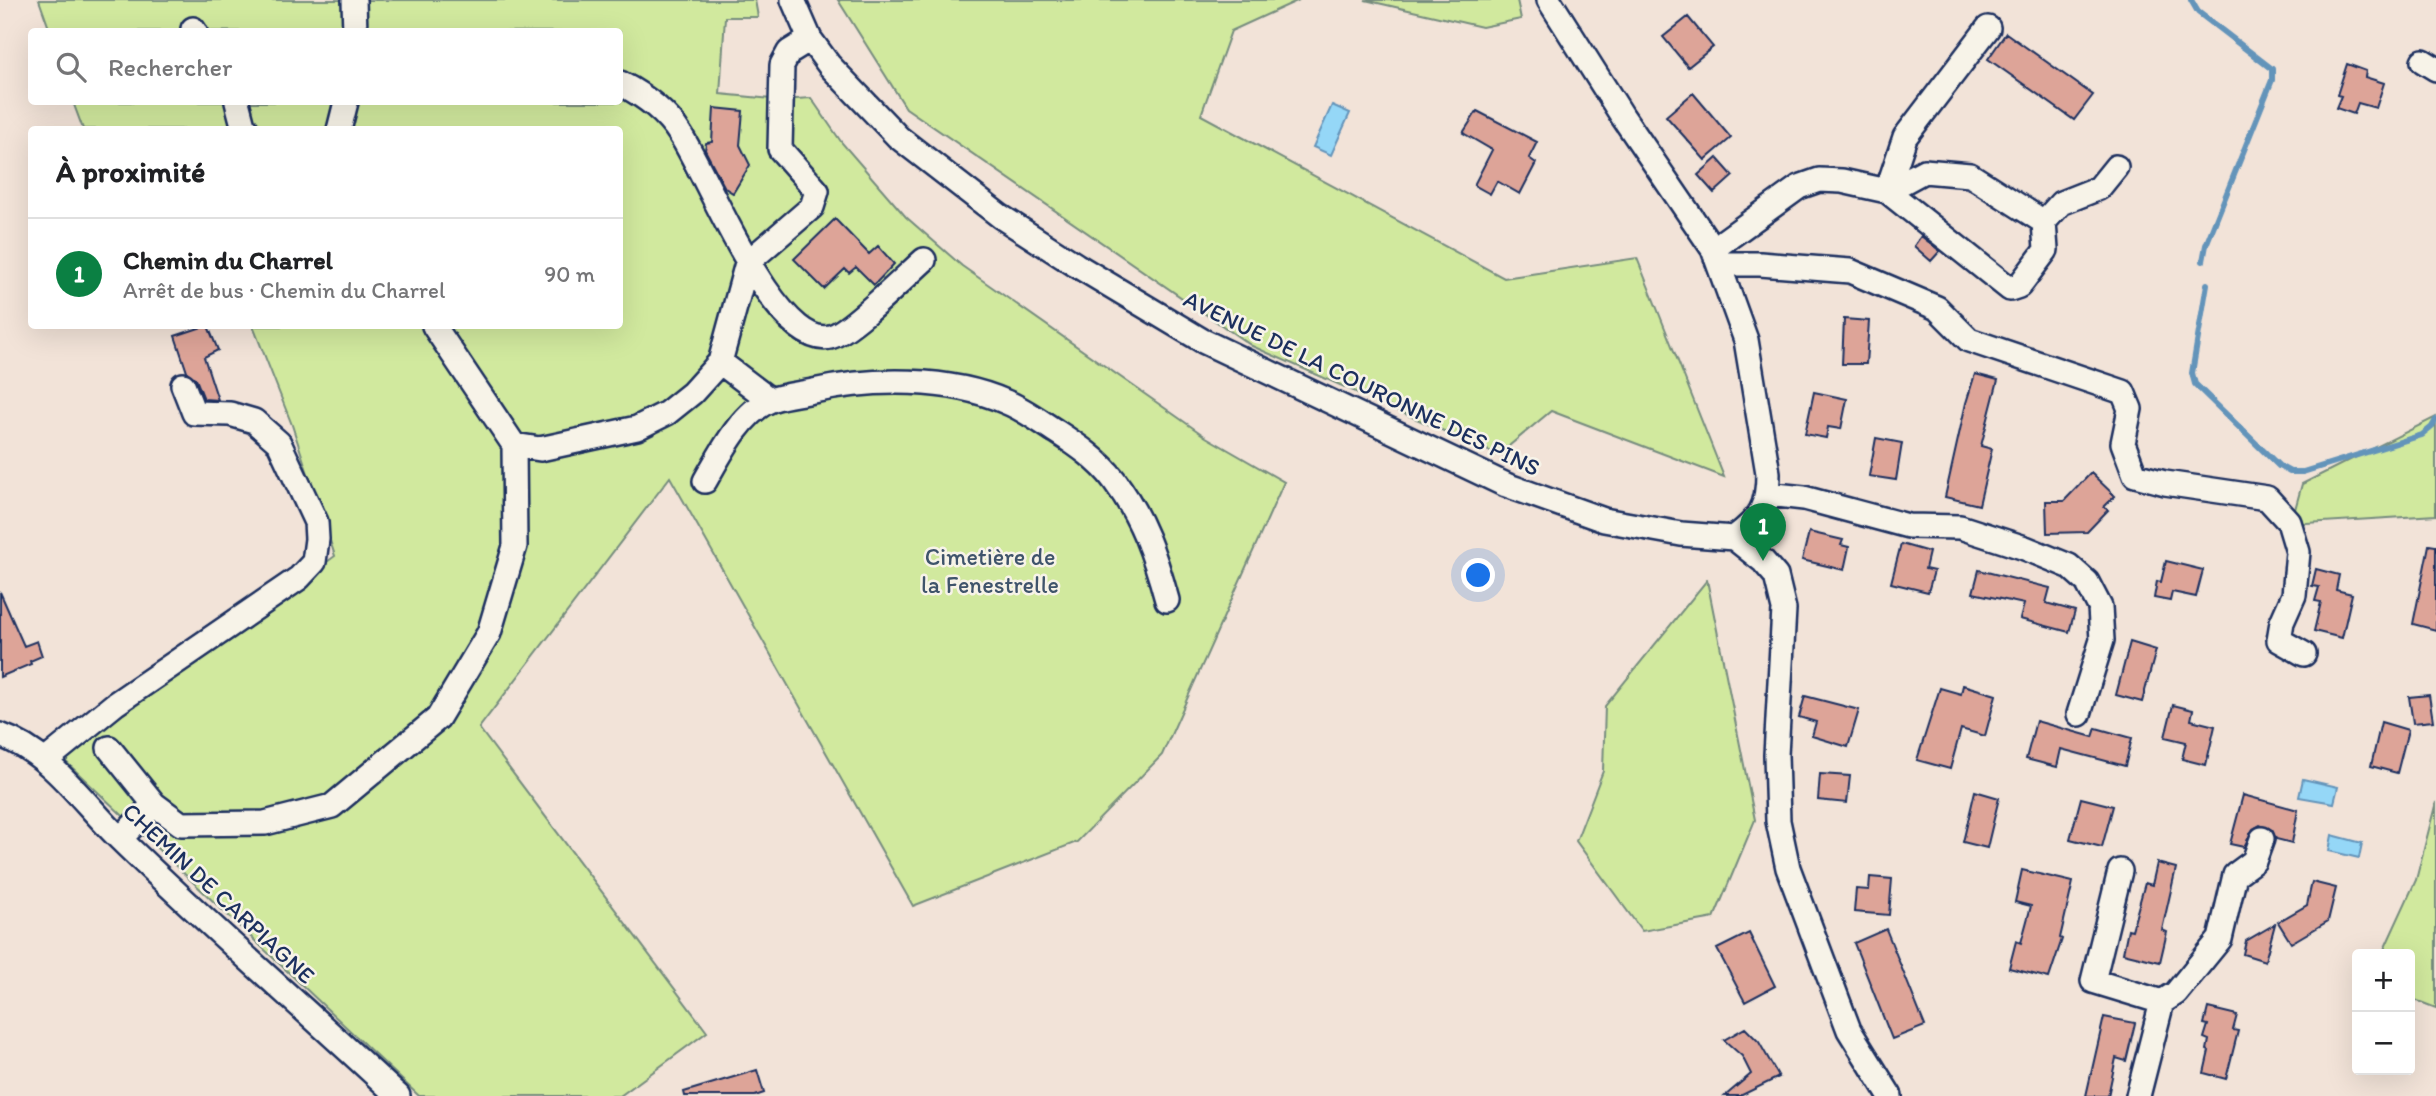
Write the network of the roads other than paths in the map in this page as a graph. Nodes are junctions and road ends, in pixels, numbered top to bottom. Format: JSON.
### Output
{"nodes":[{"id":1,"x":354,"y":0,"type":"edge"},
{"id":2,"x":793,"y":0,"type":"edge"},
{"id":3,"x":1549,"y":0,"type":"edge"},
{"id":4,"x":355,"y":28,"type":"edge"},
{"id":5,"x":1988,"y":28,"type":"dead end"},
{"id":6,"x":810,"y":39,"type":"junction"},
{"id":7,"x":623,"y":85,"type":"edge"},
{"id":8,"x":238,"y":105,"type":"edge"},
{"id":9,"x":345,"y":105,"type":"edge"},
{"id":10,"x":244,"y":126,"type":"edge"},
{"id":11,"x":341,"y":126,"type":"edge"},
{"id":12,"x":2116,"y":167,"type":"dead end"},
{"id":13,"x":1886,"y":191,"type":"junction"},
{"id":14,"x":2044,"y":222,"type":"junction"},
{"id":15,"x":1716,"y":256,"type":"junction"},
{"id":16,"x":924,"y":260,"type":"dead end"},
{"id":17,"x":747,"y":263,"type":"junction"},
{"id":18,"x":435,"y":329,"type":"edge"},
{"id":19,"x":720,"y":362,"type":"junction"},
{"id":20,"x":183,"y":385,"type":"dead end"},
{"id":21,"x":770,"y":400,"type":"junction"},
{"id":22,"x":514,"y":445,"type":"junction"},
{"id":23,"x":705,"y":481,"type":"dead end"},
{"id":24,"x":1768,"y":494,"type":"junction"},
{"id":25,"x":1734,"y":538,"type":"junction"},
{"id":26,"x":1167,"y":600,"type":"dead end"},
{"id":27,"x":2304,"y":654,"type":"dead end"},
{"id":28,"x":2080,"y":714,"type":"dead end"},
{"id":29,"x":0,"y":735,"type":"edge"},
{"id":30,"x":109,"y":748,"type":"dead end"},
{"id":31,"x":45,"y":761,"type":"junction"},
{"id":32,"x":154,"y":804,"type":"junction"},
{"id":33,"x":120,"y":839,"type":"junction"},
{"id":34,"x":2262,"y":839,"type":"dead end"},
{"id":35,"x":2120,"y":871,"type":"dead end"},
{"id":36,"x":2162,"y":1002,"type":"junction"},
{"id":37,"x":398,"y":1096,"type":"edge"},
{"id":38,"x":1890,"y":1096,"type":"edge"},
{"id":39,"x":2138,"y":1096,"type":"edge"}],
"edges":[{"from":1,"to":4,"type":"street"},
{"from":2,"to":6,"type":"street","name":"AVENUE DE LA COURONNE DES PINS"},
{"from":3,"to":15,"type":"street"},
{"from":5,"to":13,"type":"street"},
{"from":6,"to":17,"type":"street"},
{"from":6,"to":25,"type":"street","name":"AVENUE DE LA COURONNE DES PINS"},
{"from":7,"to":17,"type":"street"},
{"from":8,"to":10,"type":"street"},
{"from":9,"to":11,"type":"street"},
{"from":12,"to":14,"type":"street"},
{"from":13,"to":14,"type":"street"},
{"from":13,"to":14,"type":"street"},
{"from":13,"to":15,"type":"street"},
{"from":15,"to":24,"type":"street"},
{"from":15,"to":27,"type":"street"},
{"from":16,"to":17,"type":"street"},
{"from":17,"to":19,"type":"street"},
{"from":18,"to":22,"type":"street"},
{"from":19,"to":21,"type":"street"},
{"from":19,"to":22,"type":"street"},
{"from":20,"to":31,"type":"street"},
{"from":21,"to":23,"type":"street"},
{"from":21,"to":26,"type":"street"},
{"from":22,"to":32,"type":"street"},
{"from":24,"to":25,"type":"street"},
{"from":24,"to":28,"type":"street"},
{"from":25,"to":38,"type":"street"},
{"from":29,"to":31,"type":"street","name":"CHEMIN DE CARPIAGNE"},
{"from":30,"to":32,"type":"street"},
{"from":31,"to":33,"type":"street","name":"CHEMIN DE CARPIAGNE"},
{"from":32,"to":33,"type":"street"},
{"from":33,"to":37,"type":"street","name":"CHEMIN DE CARPIAGNE"},
{"from":34,"to":36,"type":"street"},
{"from":35,"to":36,"type":"street"},
{"from":36,"to":39,"type":"street"}]}
